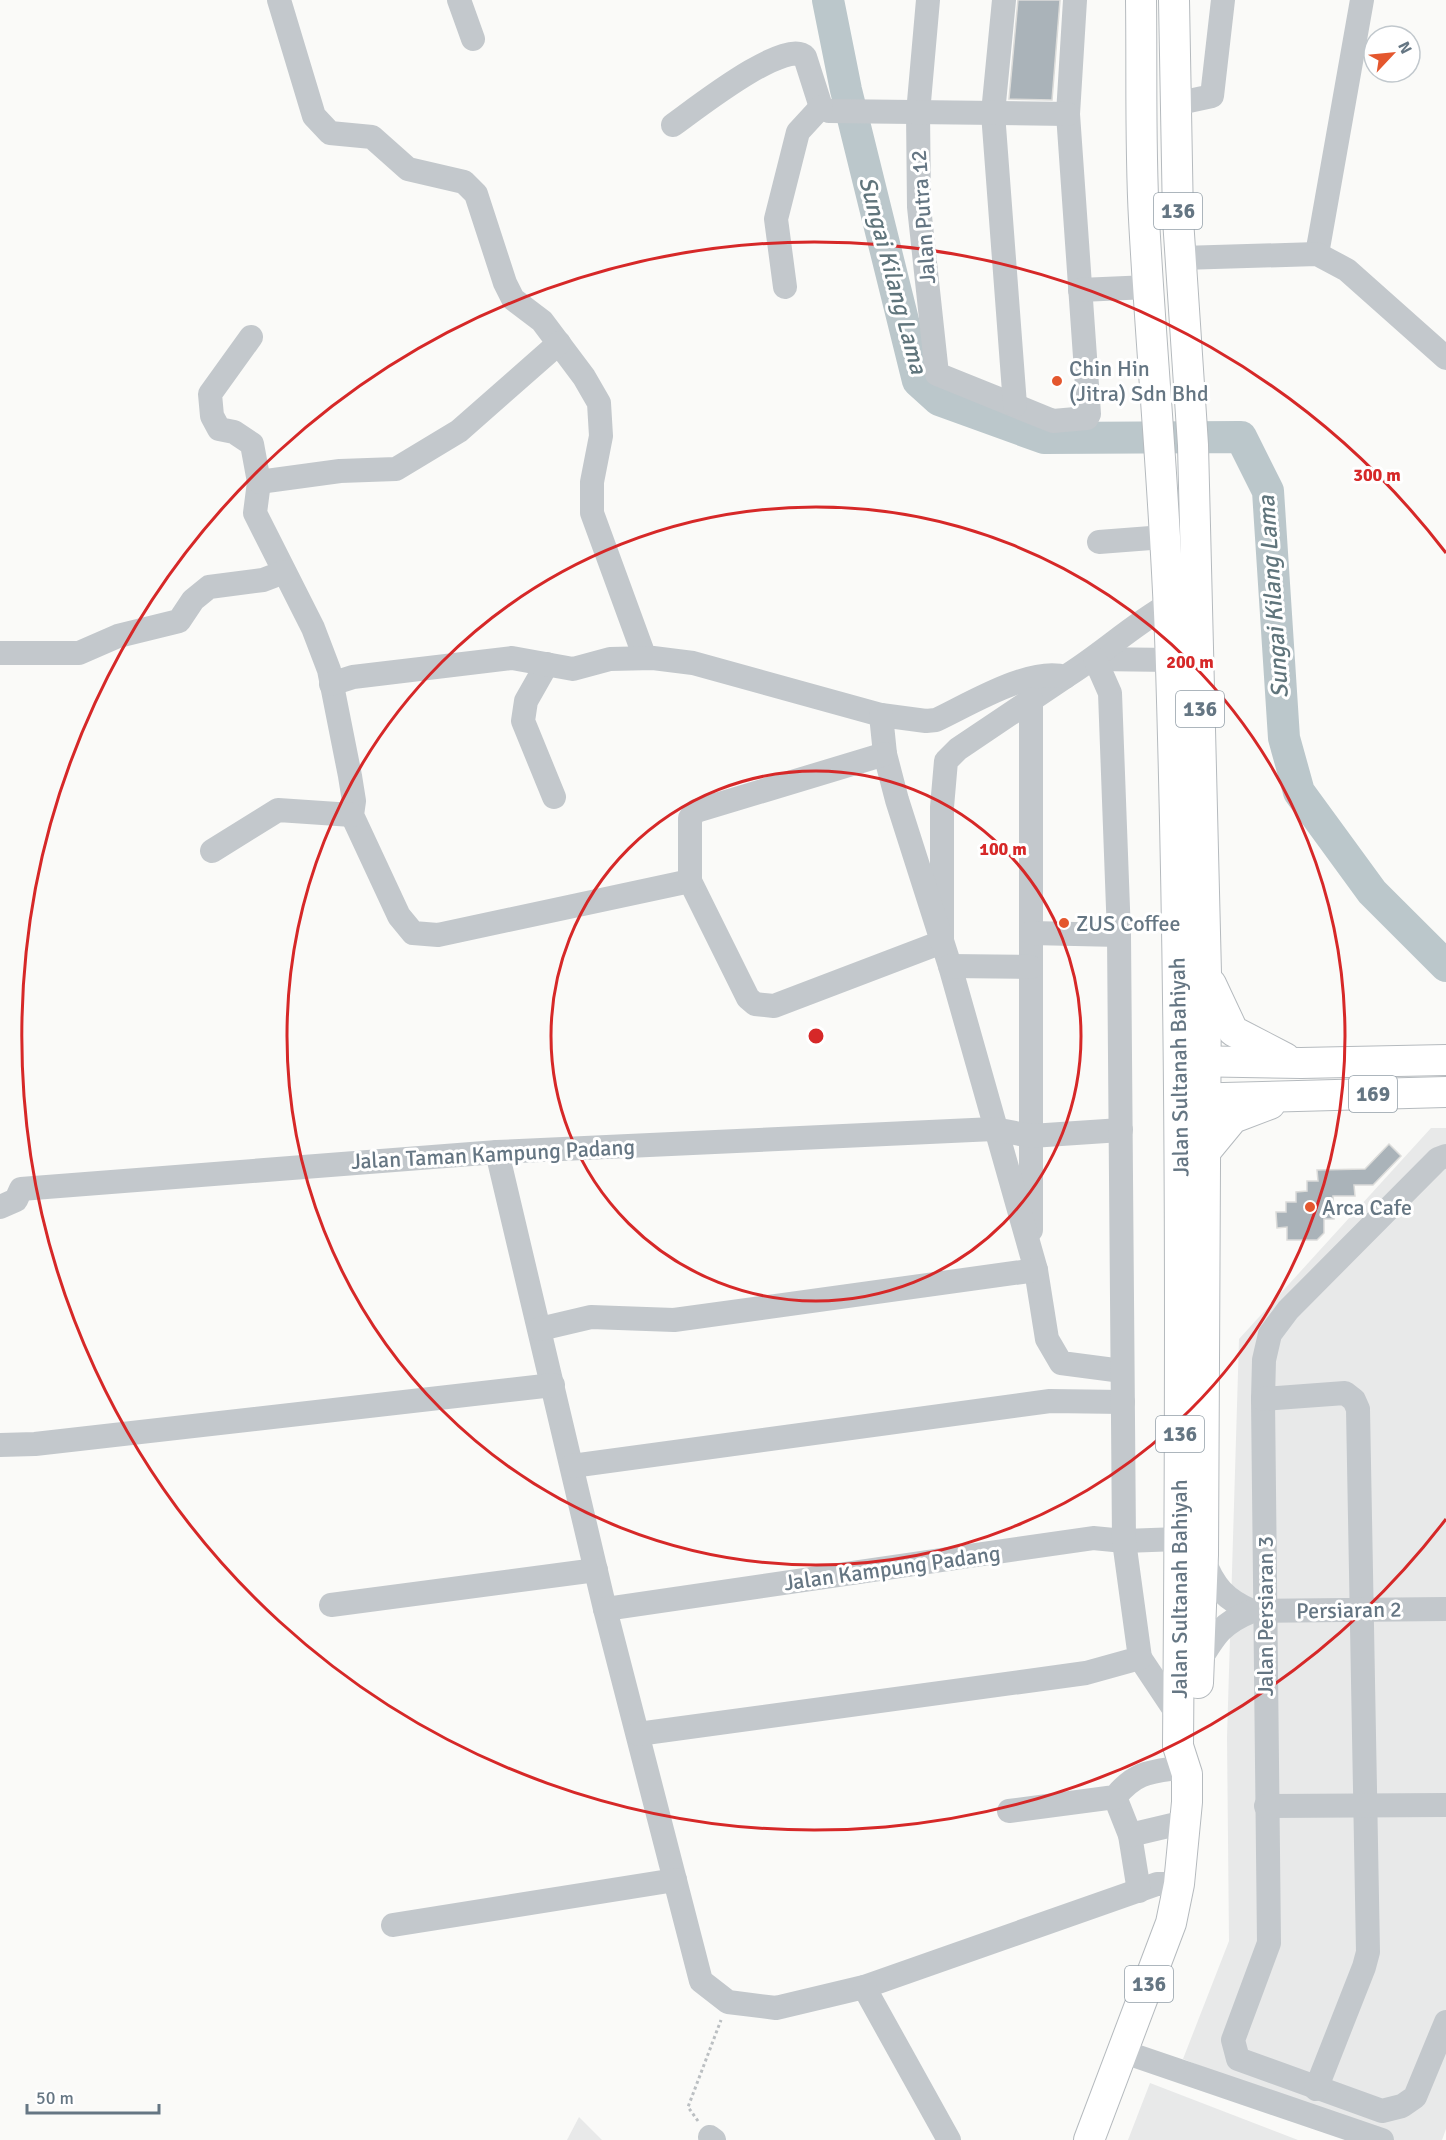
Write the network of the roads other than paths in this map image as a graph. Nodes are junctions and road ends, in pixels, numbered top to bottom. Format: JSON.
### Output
{"nodes":[{"id":1,"x":279,"y":0,"type":"edge"},
{"id":2,"x":459,"y":0,"type":"edge"},
{"id":3,"x":928,"y":0,"type":"edge"},
{"id":4,"x":1004,"y":0,"type":"edge"},
{"id":5,"x":1075,"y":0,"type":"edge"},
{"id":6,"x":1140,"y":0,"type":"edge"},
{"id":7,"x":1174,"y":0,"type":"edge"},
{"id":8,"x":1223,"y":0,"type":"edge"},
{"id":9,"x":1362,"y":0,"type":"edge"},
{"id":10,"x":472,"y":39,"type":"dead end"},
{"id":11,"x":1175,"y":104,"type":"junction"},
{"id":12,"x":829,"y":109,"type":"junction"},
{"id":13,"x":918,"y":112,"type":"junction"},
{"id":14,"x":993,"y":113,"type":"junction"},
{"id":15,"x":1068,"y":114,"type":"junction"},
{"id":16,"x":673,"y":125,"type":"dead end"},
{"id":17,"x":1317,"y":255,"type":"junction"},
{"id":18,"x":1181,"y":258,"type":"junction"},
{"id":19,"x":785,"y":287,"type":"dead end"},
{"id":20,"x":1149,"y":287,"type":"junction"},
{"id":21,"x":1080,"y":290,"type":"junction"},
{"id":22,"x":251,"y":337,"type":"dead end"},
{"id":23,"x":559,"y":343,"type":"junction"},
{"id":24,"x":1446,"y":358,"type":"edge"},
{"id":25,"x":1015,"y":405,"type":"junction"},
{"id":26,"x":259,"y":482,"type":"junction"},
{"id":27,"x":1164,"y":537,"type":"junction"},
{"id":28,"x":1099,"y":542,"type":"dead end"},
{"id":29,"x":285,"y":572,"type":"junction"},
{"id":30,"x":1168,"y":605,"type":"junction"},
{"id":31,"x":0,"y":653,"type":"edge"},
{"id":32,"x":645,"y":658,"type":"junction"},
{"id":33,"x":1095,"y":659,"type":"junction"},
{"id":34,"x":1171,"y":660,"type":"junction"},
{"id":35,"x":547,"y":664,"type":"junction"},
{"id":36,"x":1065,"y":677,"type":"junction"},
{"id":37,"x":331,"y":684,"type":"junction"},
{"id":38,"x":1031,"y":699,"type":"junction"},
{"id":39,"x":880,"y":715,"type":"junction"},
{"id":40,"x":885,"y":754,"type":"junction"},
{"id":41,"x":555,"y":797,"type":"dead end"},
{"id":42,"x":352,"y":815,"type":"junction"},
{"id":43,"x":212,"y":851,"type":"dead end"},
{"id":44,"x":690,"y":881,"type":"junction"},
{"id":45,"x":1031,"y":933,"type":"junction"},
{"id":46,"x":1119,"y":935,"type":"junction"},
{"id":47,"x":942,"y":942,"type":"junction"},
{"id":48,"x":950,"y":966,"type":"junction"},
{"id":49,"x":1031,"y":967,"type":"junction"},
{"id":50,"x":1206,"y":973,"type":"junction"},
{"id":51,"x":1446,"y":1060,"type":"edge"},
{"id":52,"x":1192,"y":1061,"type":"junction"},
{"id":53,"x":1301,"y":1063,"type":"junction"},
{"id":54,"x":1446,"y":1092,"type":"edge"},
{"id":55,"x":1300,"y":1096,"type":"junction"},
{"id":56,"x":1192,"y":1099,"type":"junction"},
{"id":57,"x":994,"y":1129,"type":"junction"},
{"id":58,"x":1120,"y":1130,"type":"junction"},
{"id":59,"x":1032,"y":1136,"type":"junction"},
{"id":60,"x":497,"y":1152,"type":"junction"},
{"id":61,"x":1205,"y":1152,"type":"junction"},
{"id":62,"x":1446,"y":1156,"type":"edge"},
{"id":63,"x":11,"y":1189,"type":"edge"},
{"id":64,"x":0,"y":1207,"type":"edge"},
{"id":65,"x":1033,"y":1263,"type":"junction"},
{"id":66,"x":540,"y":1329,"type":"junction"},
{"id":67,"x":1122,"y":1371,"type":"junction"},
{"id":68,"x":553,"y":1385,"type":"junction"},
{"id":69,"x":1263,"y":1399,"type":"junction"},
{"id":70,"x":1123,"y":1402,"type":"junction"},
{"id":71,"x":0,"y":1445,"type":"edge"},
{"id":72,"x":572,"y":1466,"type":"junction"},
{"id":73,"x":1124,"y":1541,"type":"junction"},
{"id":74,"x":1191,"y":1547,"type":"junction"},
{"id":75,"x":596,"y":1570,"type":"junction"},
{"id":76,"x":331,"y":1605,"type":"dead end"},
{"id":77,"x":605,"y":1609,"type":"junction"},
{"id":78,"x":1363,"y":1609,"type":"junction"},
{"id":79,"x":1446,"y":1609,"type":"edge"},
{"id":80,"x":1258,"y":1611,"type":"junction"},
{"id":81,"x":1140,"y":1658,"type":"junction"},
{"id":82,"x":1199,"y":1662,"type":"junction"},
{"id":83,"x":1178,"y":1715,"type":"junction"},
{"id":84,"x":638,"y":1734,"type":"junction"},
{"id":85,"x":1186,"y":1771,"type":"junction"},
{"id":86,"x":1115,"y":1797,"type":"junction"},
{"id":87,"x":1446,"y":1805,"type":"edge"},
{"id":88,"x":1266,"y":1806,"type":"junction"},
{"id":89,"x":1366,"y":1806,"type":"junction"},
{"id":90,"x":1009,"y":1811,"type":"dead end"},
{"id":91,"x":1185,"y":1822,"type":"junction"},
{"id":92,"x":1130,"y":1835,"type":"junction"},
{"id":93,"x":675,"y":1880,"type":"junction"},
{"id":94,"x":1179,"y":1884,"type":"junction"},
{"id":95,"x":1139,"y":1891,"type":"junction"},
{"id":96,"x":393,"y":1925,"type":"dead end"},
{"id":97,"x":864,"y":1987,"type":"junction"},
{"id":98,"x":1446,"y":2022,"type":"edge"},
{"id":99,"x":1124,"y":2052,"type":"junction"},
{"id":100,"x":1316,"y":2089,"type":"junction"},
{"id":101,"x":949,"y":2140,"type":"edge"},
{"id":102,"x":1089,"y":2140,"type":"edge"},
{"id":103,"x":1382,"y":2140,"type":"edge"}],
"edges":[{"from":1,"to":23,"type":"street"},
{"from":2,"to":10,"type":"street"},
{"from":3,"to":13,"type":"street","name":"Jalan Putra 12"},
{"from":4,"to":14,"type":"street"},
{"from":5,"to":15,"type":"street"},
{"from":6,"to":20,"type":"main road","name":"Jalan Sultanah Bahiyah","number":"136"},
{"from":7,"to":11,"type":"main road","name":"Jalan Sultanah Bahiyah","number":"136"},
{"from":8,"to":11,"type":"street"},
{"from":9,"to":17,"type":"street"},
{"from":11,"to":18,"type":"main road","name":"Jalan Sultanah Bahiyah","number":"136"},
{"from":12,"to":13,"type":"street"},
{"from":12,"to":16,"type":"street"},
{"from":12,"to":19,"type":"street"},
{"from":13,"to":14,"type":"street"},
{"from":13,"to":25,"type":"street","name":"Jalan Putra 12"},
{"from":14,"to":15,"type":"street"},
{"from":14,"to":25,"type":"street"},
{"from":15,"to":21,"type":"street"},
{"from":17,"to":18,"type":"street"},
{"from":17,"to":24,"type":"street"},
{"from":18,"to":50,"type":"main road","name":"Jalan Sultanah Bahiyah","number":"136"},
{"from":20,"to":21,"type":"street"},
{"from":20,"to":27,"type":"main road","name":"Jalan Sultanah Bahiyah","number":"136"},
{"from":21,"to":25,"type":"street","name":"Jalan Putra 12"},
{"from":22,"to":26,"type":"street"},
{"from":23,"to":26,"type":"street"},
{"from":23,"to":32,"type":"street"},
{"from":26,"to":29,"type":"street"},
{"from":27,"to":28,"type":"street"},
{"from":27,"to":30,"type":"main road","name":"Jalan Sultanah Bahiyah","number":"136"},
{"from":29,"to":31,"type":"street"},
{"from":29,"to":37,"type":"street"},
{"from":30,"to":33,"type":"street"},
{"from":30,"to":34,"type":"main road","name":"Jalan Sultanah Bahiyah","number":"136"},
{"from":32,"to":35,"type":"street"},
{"from":32,"to":39,"type":"street"},
{"from":33,"to":34,"type":"street"},
{"from":33,"to":36,"type":"street"},
{"from":33,"to":46,"type":"street"},
{"from":34,"to":52,"type":"main road","name":"Jalan Sultanah Bahiyah","number":"136"},
{"from":35,"to":37,"type":"street"},
{"from":35,"to":41,"type":"street"},
{"from":36,"to":38,"type":"street"},
{"from":36,"to":39,"type":"street"},
{"from":37,"to":42,"type":"street"},
{"from":38,"to":45,"type":"street"},
{"from":38,"to":47,"type":"street"},
{"from":39,"to":40,"type":"street"},
{"from":40,"to":44,"type":"street"},
{"from":40,"to":47,"type":"street"},
{"from":42,"to":43,"type":"street"},
{"from":42,"to":44,"type":"street"},
{"from":44,"to":47,"type":"street"},
{"from":45,"to":46,"type":"street"},
{"from":45,"to":49,"type":"street"},
{"from":46,"to":58,"type":"street"},
{"from":47,"to":48,"type":"street"},
{"from":48,"to":49,"type":"street"},
{"from":48,"to":57,"type":"street"},
{"from":49,"to":59,"type":"street"},
{"from":50,"to":52,"type":"main road","name":"Jalan Sultanah Bahiyah","number":"136"},
{"from":50,"to":53,"type":"main road"},
{"from":51,"to":53,"type":"main road","number":"169"},
{"from":52,"to":53,"type":"main road","number":"169"},
{"from":52,"to":56,"type":"main road","name":"Jalan Sultanah Bahiyah","number":"136"},
{"from":54,"to":55,"type":"main road","number":"169"},
{"from":55,"to":56,"type":"main road","number":"169"},
{"from":55,"to":61,"type":"main road"},
{"from":56,"to":61,"type":"main road","name":"Jalan Sultanah Bahiyah","number":"136"},
{"from":56,"to":74,"type":"main road","name":"Jalan Sultanah Bahiyah","number":"136"},
{"from":57,"to":59,"type":"street","name":"Jalan Taman Kampung Padang"},
{"from":57,"to":60,"type":"street","name":"Jalan Taman Kampung Padang"},
{"from":57,"to":65,"type":"street"},
{"from":58,"to":59,"type":"street","name":"Jalan Taman Kampung Padang"},
{"from":58,"to":67,"type":"street"},
{"from":59,"to":65,"type":"street"},
{"from":60,"to":63,"type":"street","name":"Jalan Taman Kampung Padang"},
{"from":60,"to":66,"type":"street"},
{"from":61,"to":74,"type":"main road","name":"Jalan Sultanah Bahiyah","number":"136"},
{"from":62,"to":69,"type":"street","name":"Jalan Persiaran 3"},
{"from":63,"to":64,"type":"street","name":"Jalan Taman Kampung Padang"},
{"from":65,"to":66,"type":"street"},
{"from":65,"to":67,"type":"street"},
{"from":66,"to":68,"type":"street"},
{"from":67,"to":70,"type":"street"},
{"from":68,"to":71,"type":"street"},
{"from":68,"to":72,"type":"street"},
{"from":69,"to":78,"type":"street"},
{"from":69,"to":80,"type":"street","name":"Jalan Persiaran 3"},
{"from":70,"to":72,"type":"street"},
{"from":70,"to":73,"type":"street"},
{"from":72,"to":75,"type":"street"},
{"from":73,"to":74,"type":"street","name":"Jalan Kampung Padang"},
{"from":73,"to":77,"type":"street","name":"Jalan Kampung Padang"},
{"from":73,"to":81,"type":"street"},
{"from":74,"to":80,"type":"street"},
{"from":74,"to":82,"type":"main road","name":"Jalan Sultanah Bahiyah","number":"136"},
{"from":74,"to":83,"type":"main road","name":"Jalan Sultanah Bahiyah","number":"136"},
{"from":75,"to":76,"type":"street"},
{"from":75,"to":77,"type":"street"},
{"from":77,"to":84,"type":"street"},
{"from":78,"to":79,"type":"street","name":"Persiaran 2"},
{"from":78,"to":80,"type":"street","name":"Persiaran 2"},
{"from":78,"to":89,"type":"street"},
{"from":80,"to":82,"type":"street"},
{"from":80,"to":88,"type":"street","name":"Jalan Persiaran 3"},
{"from":81,"to":83,"type":"street"},
{"from":81,"to":84,"type":"street"},
{"from":82,"to":85,"type":"main road","name":"Jalan Sultanah Bahiyah","number":"136"},
{"from":83,"to":85,"type":"main road","name":"Jalan Sultanah Bahiyah","number":"136"},
{"from":84,"to":93,"type":"street"},
{"from":85,"to":86,"type":"street"},
{"from":85,"to":91,"type":"main road","name":"Jalan Sultanah Bahiyah","number":"136"},
{"from":86,"to":90,"type":"street"},
{"from":86,"to":92,"type":"street"},
{"from":87,"to":89,"type":"street"},
{"from":88,"to":89,"type":"street"},
{"from":88,"to":100,"type":"street","name":"Jalan Persiaran 3"},
{"from":89,"to":100,"type":"street"},
{"from":91,"to":92,"type":"street"},
{"from":91,"to":94,"type":"main road","name":"Jalan Sultanah Bahiyah","number":"136"},
{"from":92,"to":95,"type":"street"},
{"from":93,"to":96,"type":"street"},
{"from":93,"to":97,"type":"street"},
{"from":94,"to":95,"type":"street"},
{"from":94,"to":99,"type":"main road","name":"Jalan Sultanah Bahiyah","number":"136"},
{"from":95,"to":97,"type":"street"},
{"from":97,"to":101,"type":"street"},
{"from":98,"to":100,"type":"street"},
{"from":99,"to":102,"type":"main road","name":"Jalan Sultanah Bahiyah","number":"136"},
{"from":99,"to":103,"type":"street"}]}
